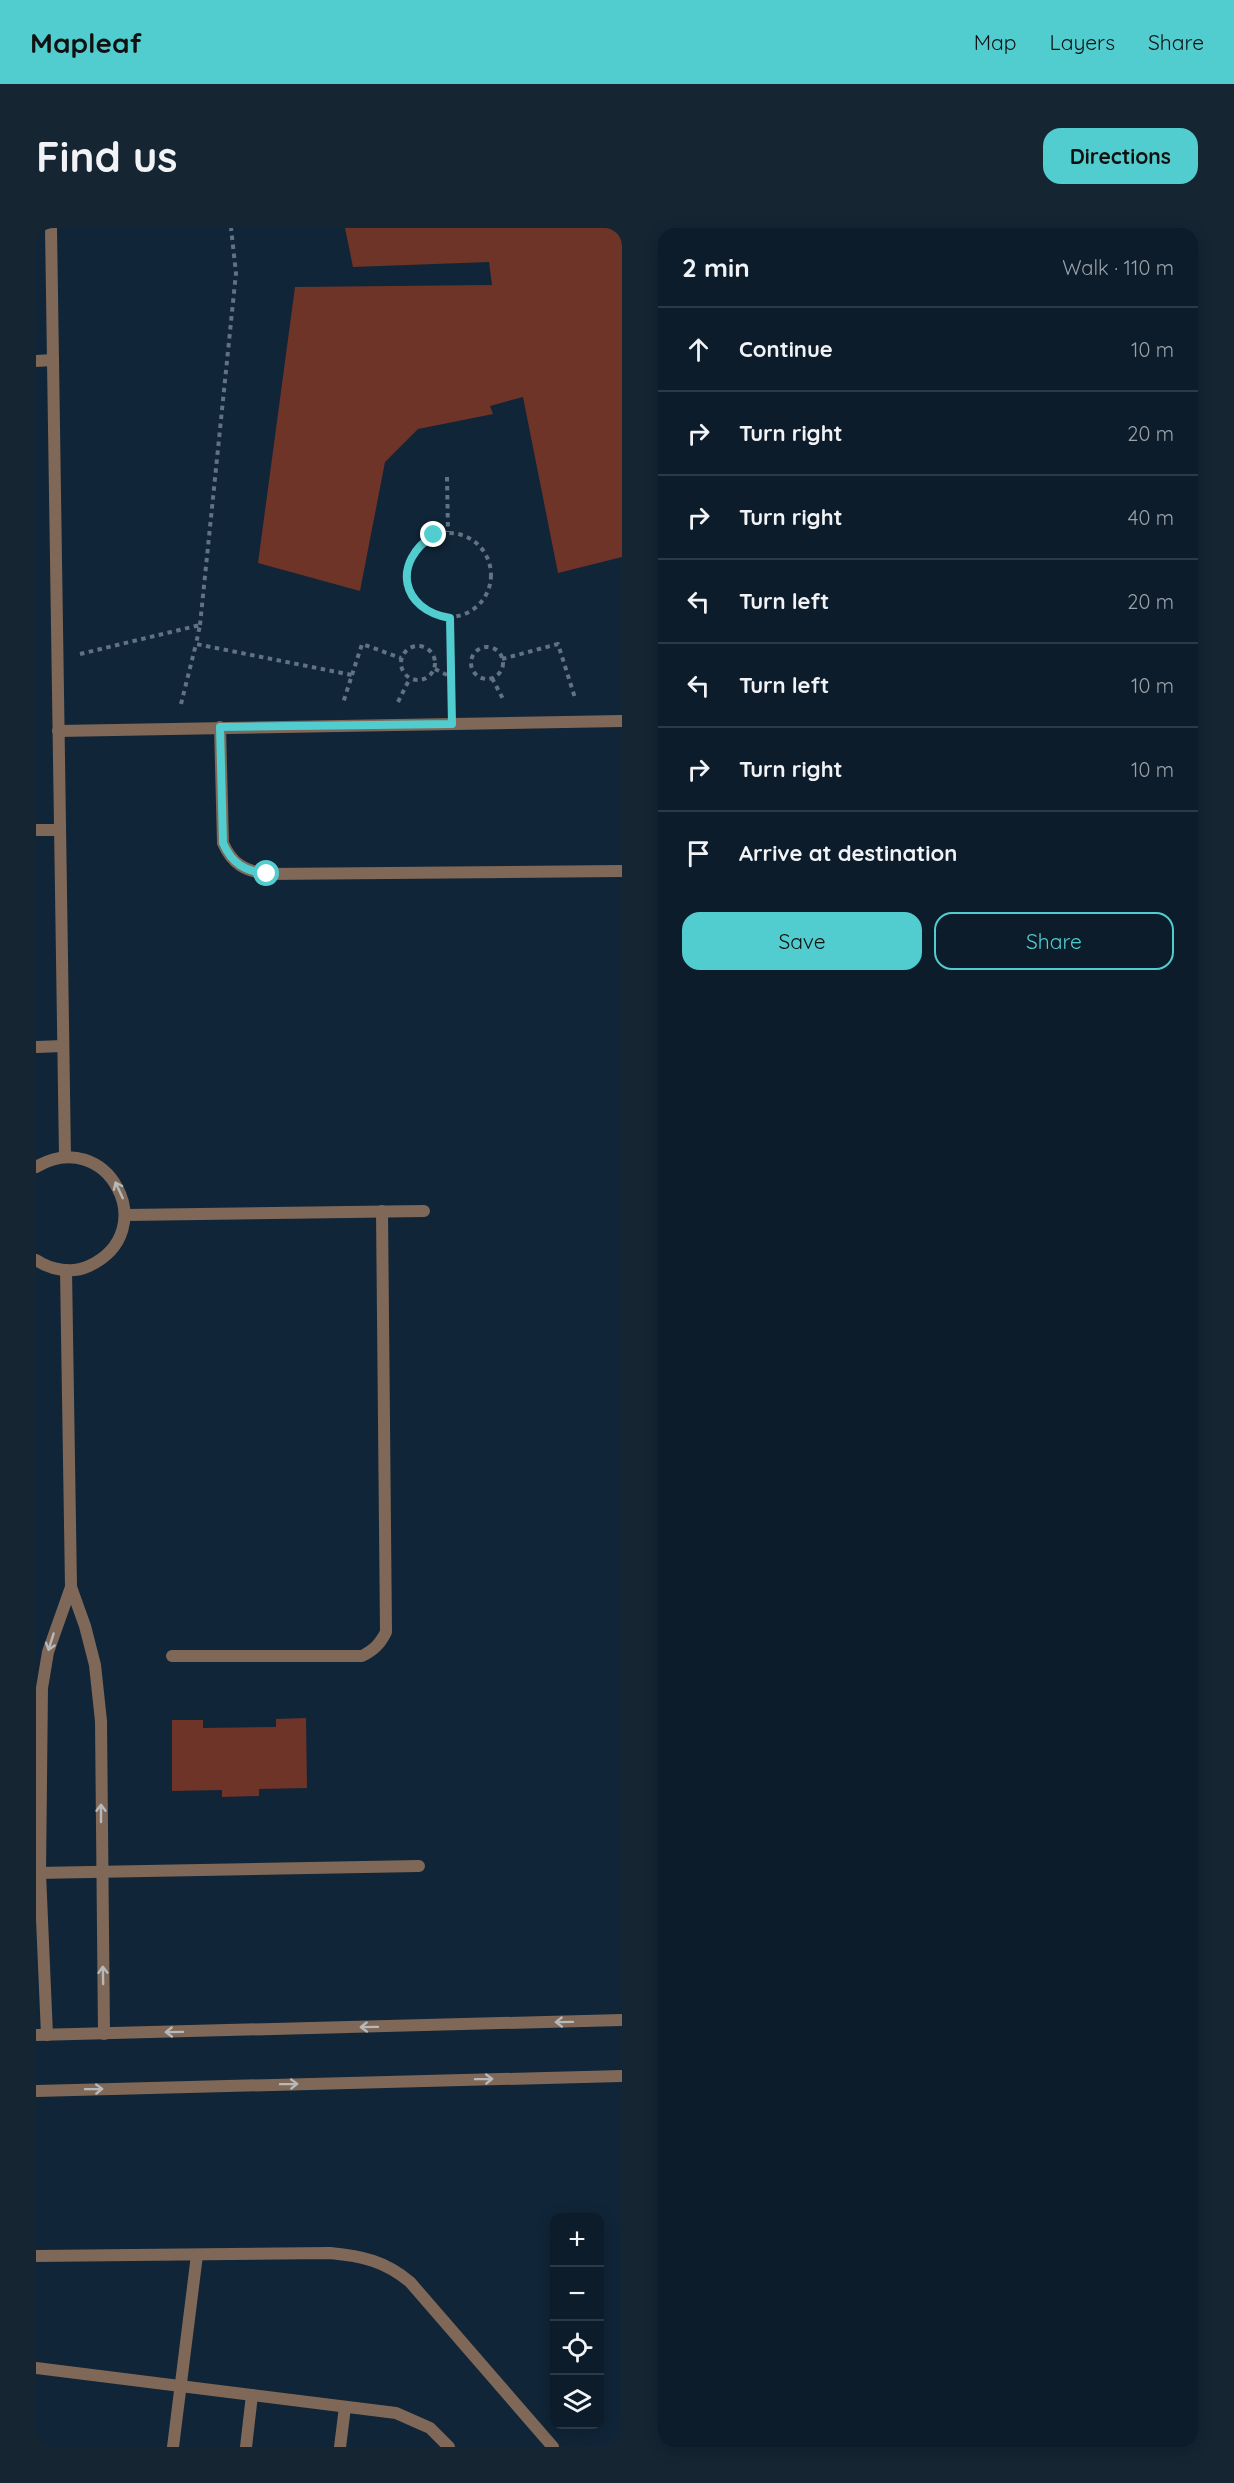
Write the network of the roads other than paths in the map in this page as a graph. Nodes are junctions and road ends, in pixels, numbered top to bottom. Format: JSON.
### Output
{"nodes":[{"id":1,"x":51,"y":228,"type":"edge"},
{"id":2,"x":36,"y":360,"type":"edge"},
{"id":3,"x":53,"y":360,"type":"junction"},
{"id":4,"x":622,"y":721,"type":"edge"},
{"id":5,"x":220,"y":727,"type":"junction"},
{"id":6,"x":58,"y":731,"type":"junction"},
{"id":7,"x":36,"y":830,"type":"edge"},
{"id":8,"x":60,"y":830,"type":"junction"},
{"id":9,"x":622,"y":871,"type":"edge"},
{"id":10,"x":63,"y":1046,"type":"junction"},
{"id":11,"x":36,"y":1047,"type":"edge"},
{"id":12,"x":64,"y":1157,"type":"junction"},
{"id":13,"x":36,"y":1167,"type":"edge"},
{"id":14,"x":424,"y":1211,"type":"dead end"},
{"id":15,"x":382,"y":1212,"type":"junction"},
{"id":16,"x":125,"y":1215,"type":"junction"},
{"id":17,"x":36,"y":1260,"type":"edge"},
{"id":18,"x":66,"y":1270,"type":"junction"},
{"id":19,"x":71,"y":1587,"type":"junction"},
{"id":20,"x":172,"y":1656,"type":"dead end"},
{"id":21,"x":419,"y":1866,"type":"dead end"},
{"id":22,"x":101,"y":1872,"type":"junction"},
{"id":23,"x":38,"y":1873,"type":"edge"},
{"id":24,"x":622,"y":2020,"type":"edge"},
{"id":25,"x":104,"y":2034,"type":"junction"},
{"id":26,"x":42,"y":2035,"type":"edge"},
{"id":27,"x":622,"y":2076,"type":"edge"},
{"id":28,"x":36,"y":2091,"type":"edge"},
{"id":29,"x":196,"y":2255,"type":"junction"},
{"id":30,"x":36,"y":2256,"type":"edge"},
{"id":31,"x":36,"y":2368,"type":"edge"},
{"id":32,"x":180,"y":2386,"type":"junction"},
{"id":33,"x":252,"y":2395,"type":"junction"},
{"id":34,"x":345,"y":2407,"type":"junction"},
{"id":35,"x":173,"y":2447,"type":"edge"},
{"id":36,"x":246,"y":2447,"type":"edge"},
{"id":37,"x":340,"y":2447,"type":"edge"},
{"id":38,"x":449,"y":2447,"type":"edge"},
{"id":39,"x":553,"y":2447,"type":"edge"}],
"edges":[{"from":1,"to":3,"type":"street"},
{"from":2,"to":3,"type":"street"},
{"from":3,"to":6,"type":"street"},
{"from":4,"to":5,"type":"street"},
{"from":5,"to":6,"type":"street"},
{"from":5,"to":9,"type":"street"},
{"from":6,"to":8,"type":"street"},
{"from":7,"to":8,"type":"street"},
{"from":8,"to":10,"type":"street"},
{"from":10,"to":11,"type":"street"},
{"from":10,"to":12,"type":"street"},
{"from":12,"to":13,"type":"street"},
{"from":16,"to":12,"type":"street","one_way":true},
{"from":14,"to":15,"type":"street"},
{"from":15,"to":16,"type":"street"},
{"from":15,"to":20,"type":"street"},
{"from":16,"to":18,"type":"street"},
{"from":17,"to":18,"type":"street"},
{"from":18,"to":19,"type":"street"},
{"from":22,"to":19,"type":"street","one_way":true},
{"from":19,"to":23,"type":"street","one_way":true},
{"from":21,"to":22,"type":"street"},
{"from":22,"to":23,"type":"street"},
{"from":25,"to":22,"type":"street","one_way":true},
{"from":23,"to":26,"type":"street"},
{"from":24,"to":25,"type":"street","one_way":true},
{"from":25,"to":26,"type":"street"},
{"from":28,"to":27,"type":"street","one_way":true},
{"from":29,"to":30,"type":"street"},
{"from":29,"to":32,"type":"street"},
{"from":29,"to":39,"type":"street"},
{"from":31,"to":32,"type":"street"},
{"from":32,"to":33,"type":"street"},
{"from":32,"to":35,"type":"street"},
{"from":33,"to":34,"type":"street"},
{"from":33,"to":36,"type":"street"},
{"from":34,"to":37,"type":"street"},
{"from":34,"to":38,"type":"street"}]}
